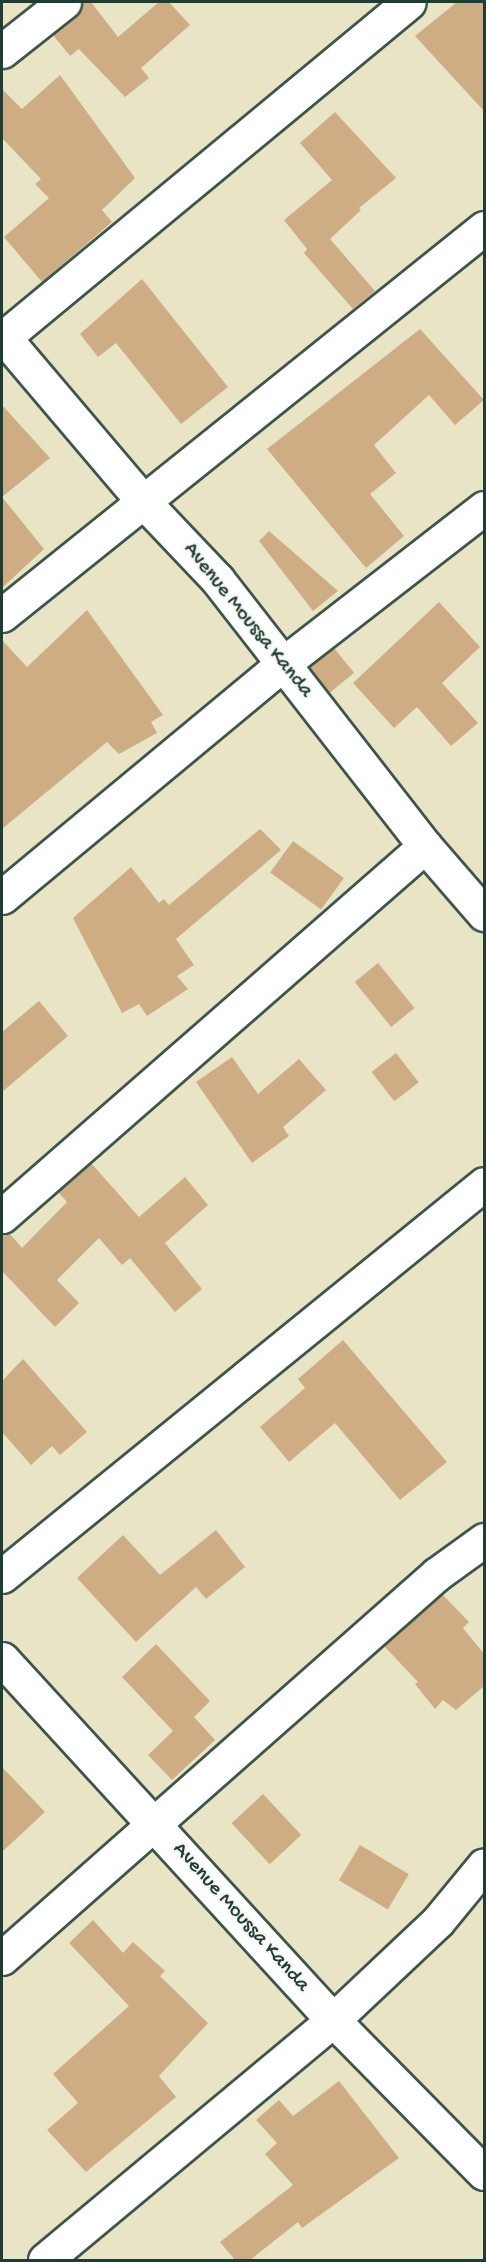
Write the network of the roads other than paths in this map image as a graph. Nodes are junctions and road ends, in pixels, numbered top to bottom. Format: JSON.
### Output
{"nodes":[{"id":1,"x":64,"y":2,"type":"edge"},
{"id":2,"x":409,"y":2,"type":"edge"},
{"id":3,"x":2,"y":51,"type":"edge"},
{"id":4,"x":484,"y":228,"type":"edge"},
{"id":5,"x":2,"y":337,"type":"edge"},
{"id":6,"x":143,"y":501,"type":"junction"},
{"id":7,"x":484,"y":508,"type":"edge"},
{"id":8,"x":2,"y":615,"type":"edge"},
{"id":9,"x":284,"y":663,"type":"junction"},
{"id":10,"x":425,"y":846,"type":"junction"},
{"id":11,"x":2,"y":897,"type":"edge"},
{"id":12,"x":484,"y":914,"type":"edge"},
{"id":13,"x":484,"y":1184,"type":"edge"},
{"id":14,"x":2,"y":1216,"type":"edge"},
{"id":15,"x":484,"y":1540,"type":"edge"},
{"id":16,"x":2,"y":1576,"type":"edge"},
{"id":17,"x":2,"y":1659,"type":"edge"},
{"id":18,"x":156,"y":1826,"type":"junction"},
{"id":19,"x":484,"y":1865,"type":"edge"},
{"id":20,"x":2,"y":1958,"type":"edge"},
{"id":21,"x":333,"y":2019,"type":"junction"},
{"id":22,"x":484,"y":2173,"type":"edge"},
{"id":23,"x":45,"y":2260,"type":"edge"}],
"edges":[{"from":1,"to":3,"type":"street"},
{"from":2,"to":5,"type":"street"},
{"from":4,"to":6,"type":"street"},
{"from":5,"to":6,"type":"street","name":"Avenue Moussa Kanda"},
{"from":6,"to":8,"type":"street"},
{"from":6,"to":9,"type":"street","name":"Avenue Moussa Kanda"},
{"from":7,"to":9,"type":"street"},
{"from":9,"to":10,"type":"street","name":"Avenue Moussa Kanda"},
{"from":9,"to":11,"type":"street"},
{"from":10,"to":12,"type":"street","name":"Avenue Moussa Kanda"},
{"from":10,"to":14,"type":"street"},
{"from":13,"to":16,"type":"street"},
{"from":15,"to":18,"type":"street"},
{"from":17,"to":18,"type":"street","name":"Avenue Moussa Kanda"},
{"from":18,"to":20,"type":"street"},
{"from":18,"to":21,"type":"street","name":"Avenue Moussa Kanda"},
{"from":19,"to":21,"type":"street"},
{"from":21,"to":22,"type":"street","name":"Avenue Moussa Kanda"},
{"from":21,"to":23,"type":"street"}]}
